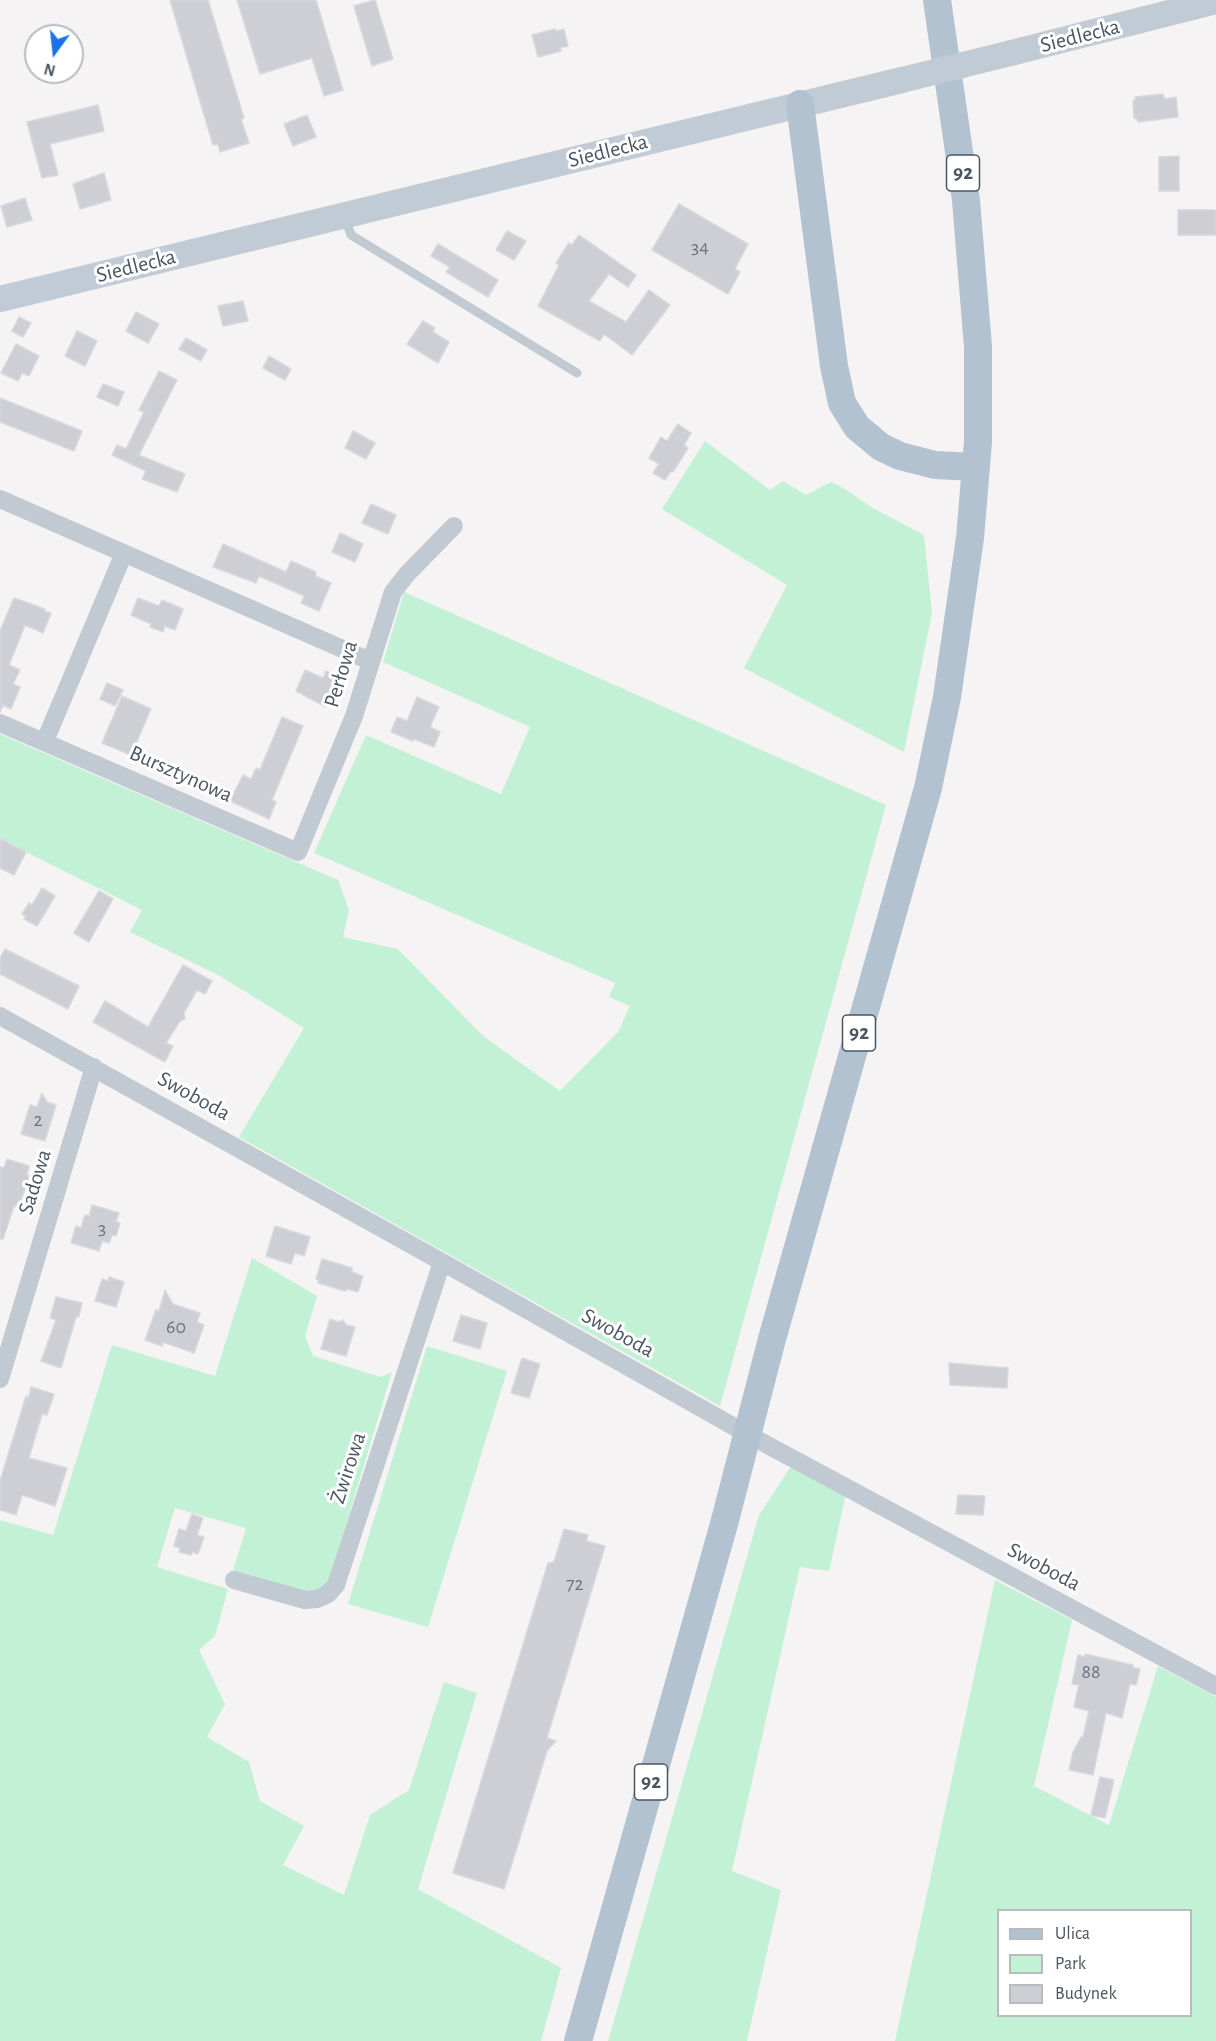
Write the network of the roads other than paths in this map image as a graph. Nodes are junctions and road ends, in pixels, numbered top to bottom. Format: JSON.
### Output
{"nodes":[{"id":1,"x":938,"y":0,"type":"edge"},
{"id":2,"x":1216,"y":1,"type":"edge"},
{"id":3,"x":800,"y":104,"type":"junction"},
{"id":4,"x":344,"y":216,"type":"junction"},
{"id":5,"x":0,"y":299,"type":"edge"},
{"id":6,"x":577,"y":373,"type":"dead end"},
{"id":7,"x":976,"y":467,"type":"junction"},
{"id":8,"x":0,"y":499,"type":"edge"},
{"id":9,"x":454,"y":526,"type":"dead end"},
{"id":10,"x":124,"y":553,"type":"junction"},
{"id":11,"x":370,"y":661,"type":"junction"},
{"id":12,"x":0,"y":723,"type":"edge"},
{"id":13,"x":45,"y":741,"type":"junction"},
{"id":14,"x":298,"y":852,"type":"joint"},
{"id":15,"x":0,"y":1016,"type":"edge"},
{"id":16,"x":94,"y":1067,"type":"junction"},
{"id":17,"x":442,"y":1262,"type":"junction"},
{"id":18,"x":0,"y":1379,"type":"edge"},
{"id":19,"x":747,"y":1434,"type":"junction"},
{"id":20,"x":234,"y":1580,"type":"dead end"},
{"id":21,"x":1216,"y":1686,"type":"edge"},
{"id":22,"x":578,"y":2041,"type":"edge"}],
"edges":[{"from":1,"to":7,"type":"main road","number":"92"},
{"from":2,"to":3,"type":"main road","name":"Siedlecka","bridge":true},
{"from":3,"to":4,"type":"main road","name":"Siedlecka"},
{"from":3,"to":7,"type":"main road"},
{"from":4,"to":5,"type":"main road","name":"Siedlecka"},
{"from":4,"to":6,"type":"lane"},
{"from":7,"to":19,"type":"main road","number":"92"},
{"from":8,"to":10,"type":"street"},
{"from":9,"to":11,"type":"street","name":"Perłowa"},
{"from":10,"to":11,"type":"street"},
{"from":10,"to":13,"type":"street"},
{"from":11,"to":14,"type":"street","name":"Perłowa"},
{"from":12,"to":13,"type":"street","name":"Bursztynowa"},
{"from":13,"to":14,"type":"street","name":"Bursztynowa"},
{"from":15,"to":16,"type":"street","name":"Swoboda"},
{"from":16,"to":17,"type":"street","name":"Swoboda"},
{"from":16,"to":18,"type":"street","name":"Sadowa"},
{"from":17,"to":19,"type":"street","name":"Swoboda"},
{"from":17,"to":20,"type":"street","name":"Żwirowa"},
{"from":19,"to":21,"type":"street","name":"Swoboda"},
{"from":19,"to":22,"type":"main road","number":"92"}]}
